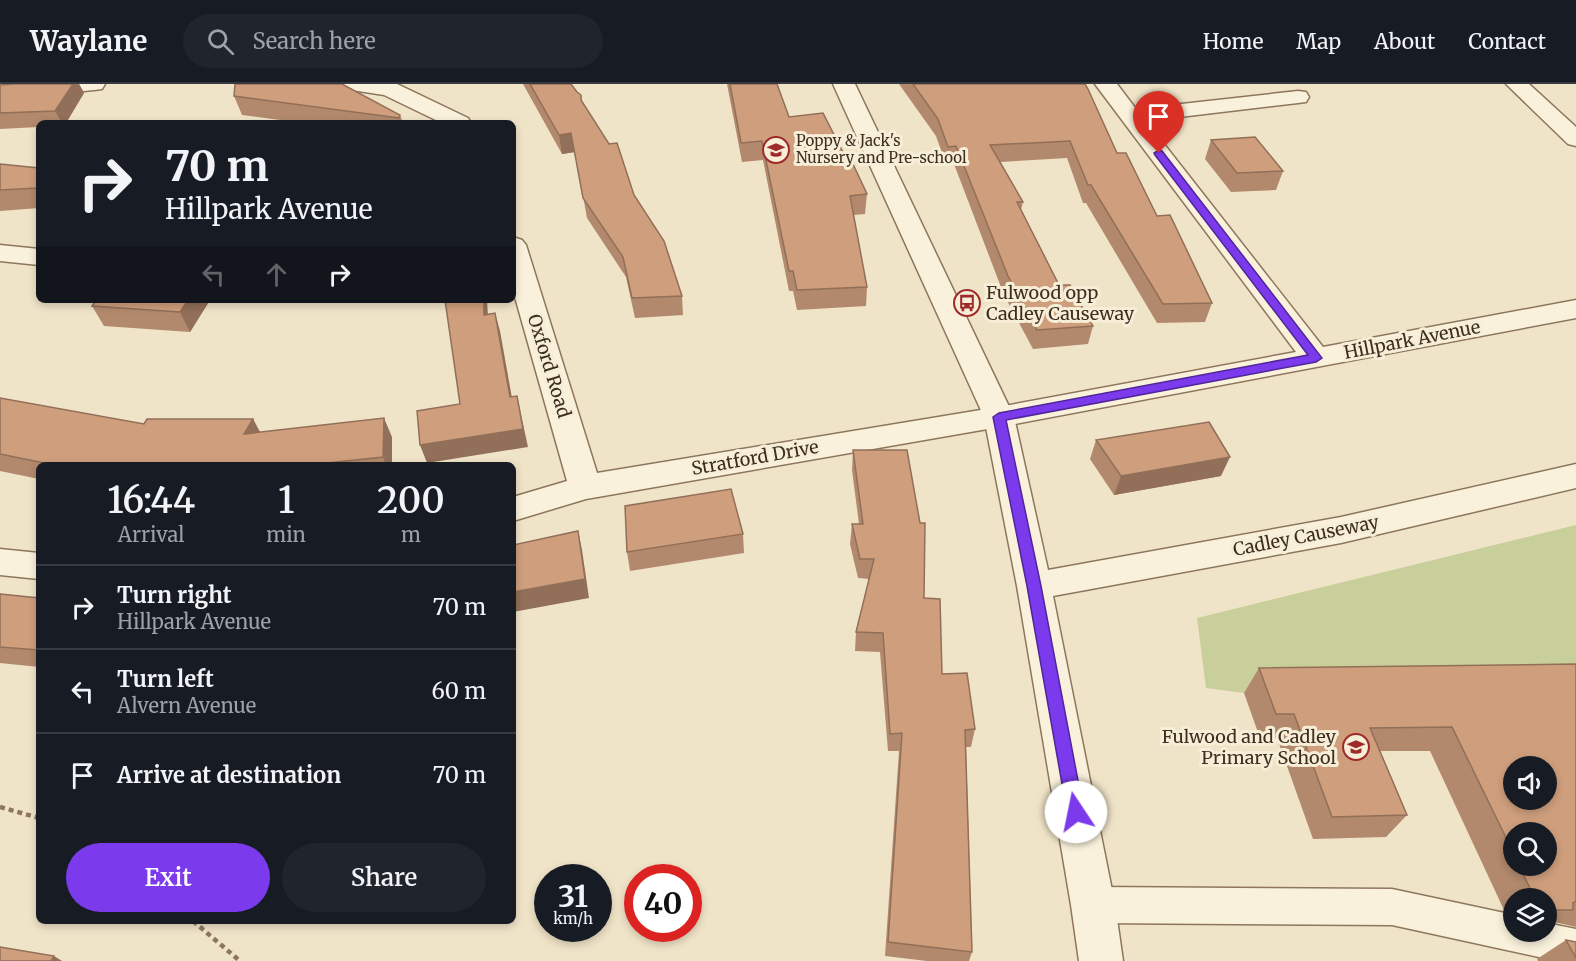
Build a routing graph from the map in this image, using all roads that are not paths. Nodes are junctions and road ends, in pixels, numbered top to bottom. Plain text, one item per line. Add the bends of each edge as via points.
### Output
1 (94, 84) edge
2 (353, 84) edge
3 (844, 84) edge
4 (1106, 84) edge
5 (1517, 84) edge
6 (0, 93) edge
7 (1298, 98) dead end
8 (1130, 116) junction
9 (454, 120) edge
10 (1576, 139) edge
11 (0, 253) edge
12 (516, 255) edge
13 (36, 257) edge
14 (1576, 309) edge
15 (1316, 358) junction
16 (999, 417) junction
17 (1576, 476) edge
18 (585, 487) junction
19 (516, 508) edge
20 (0, 562) edge
21 (36, 566) edge
22 (1034, 586) junction
23 (1093, 905) junction
24 (1576, 947) edge
25 (1101, 961) edge

1 - 6 street
2 - 9 street via 389,89
3 - 16 street
4 - 8 street
5 - 10 street
7 - 8 street
8 - 15 street
11 - 13 street
12 - 18 street, Oxford Road
14 - 15 street, Hillpark Avenue
15 - 16 street, Hillpark Avenue
16 - 18 street, Stratford Drive
16 - 22 street
17 - 22 street, Cadley Causeway via 1341,530
18 - 19 street, Stratford Drive
20 - 21 street
22 - 23 street
23 - 24 lane via 1392,907
23 - 25 street

